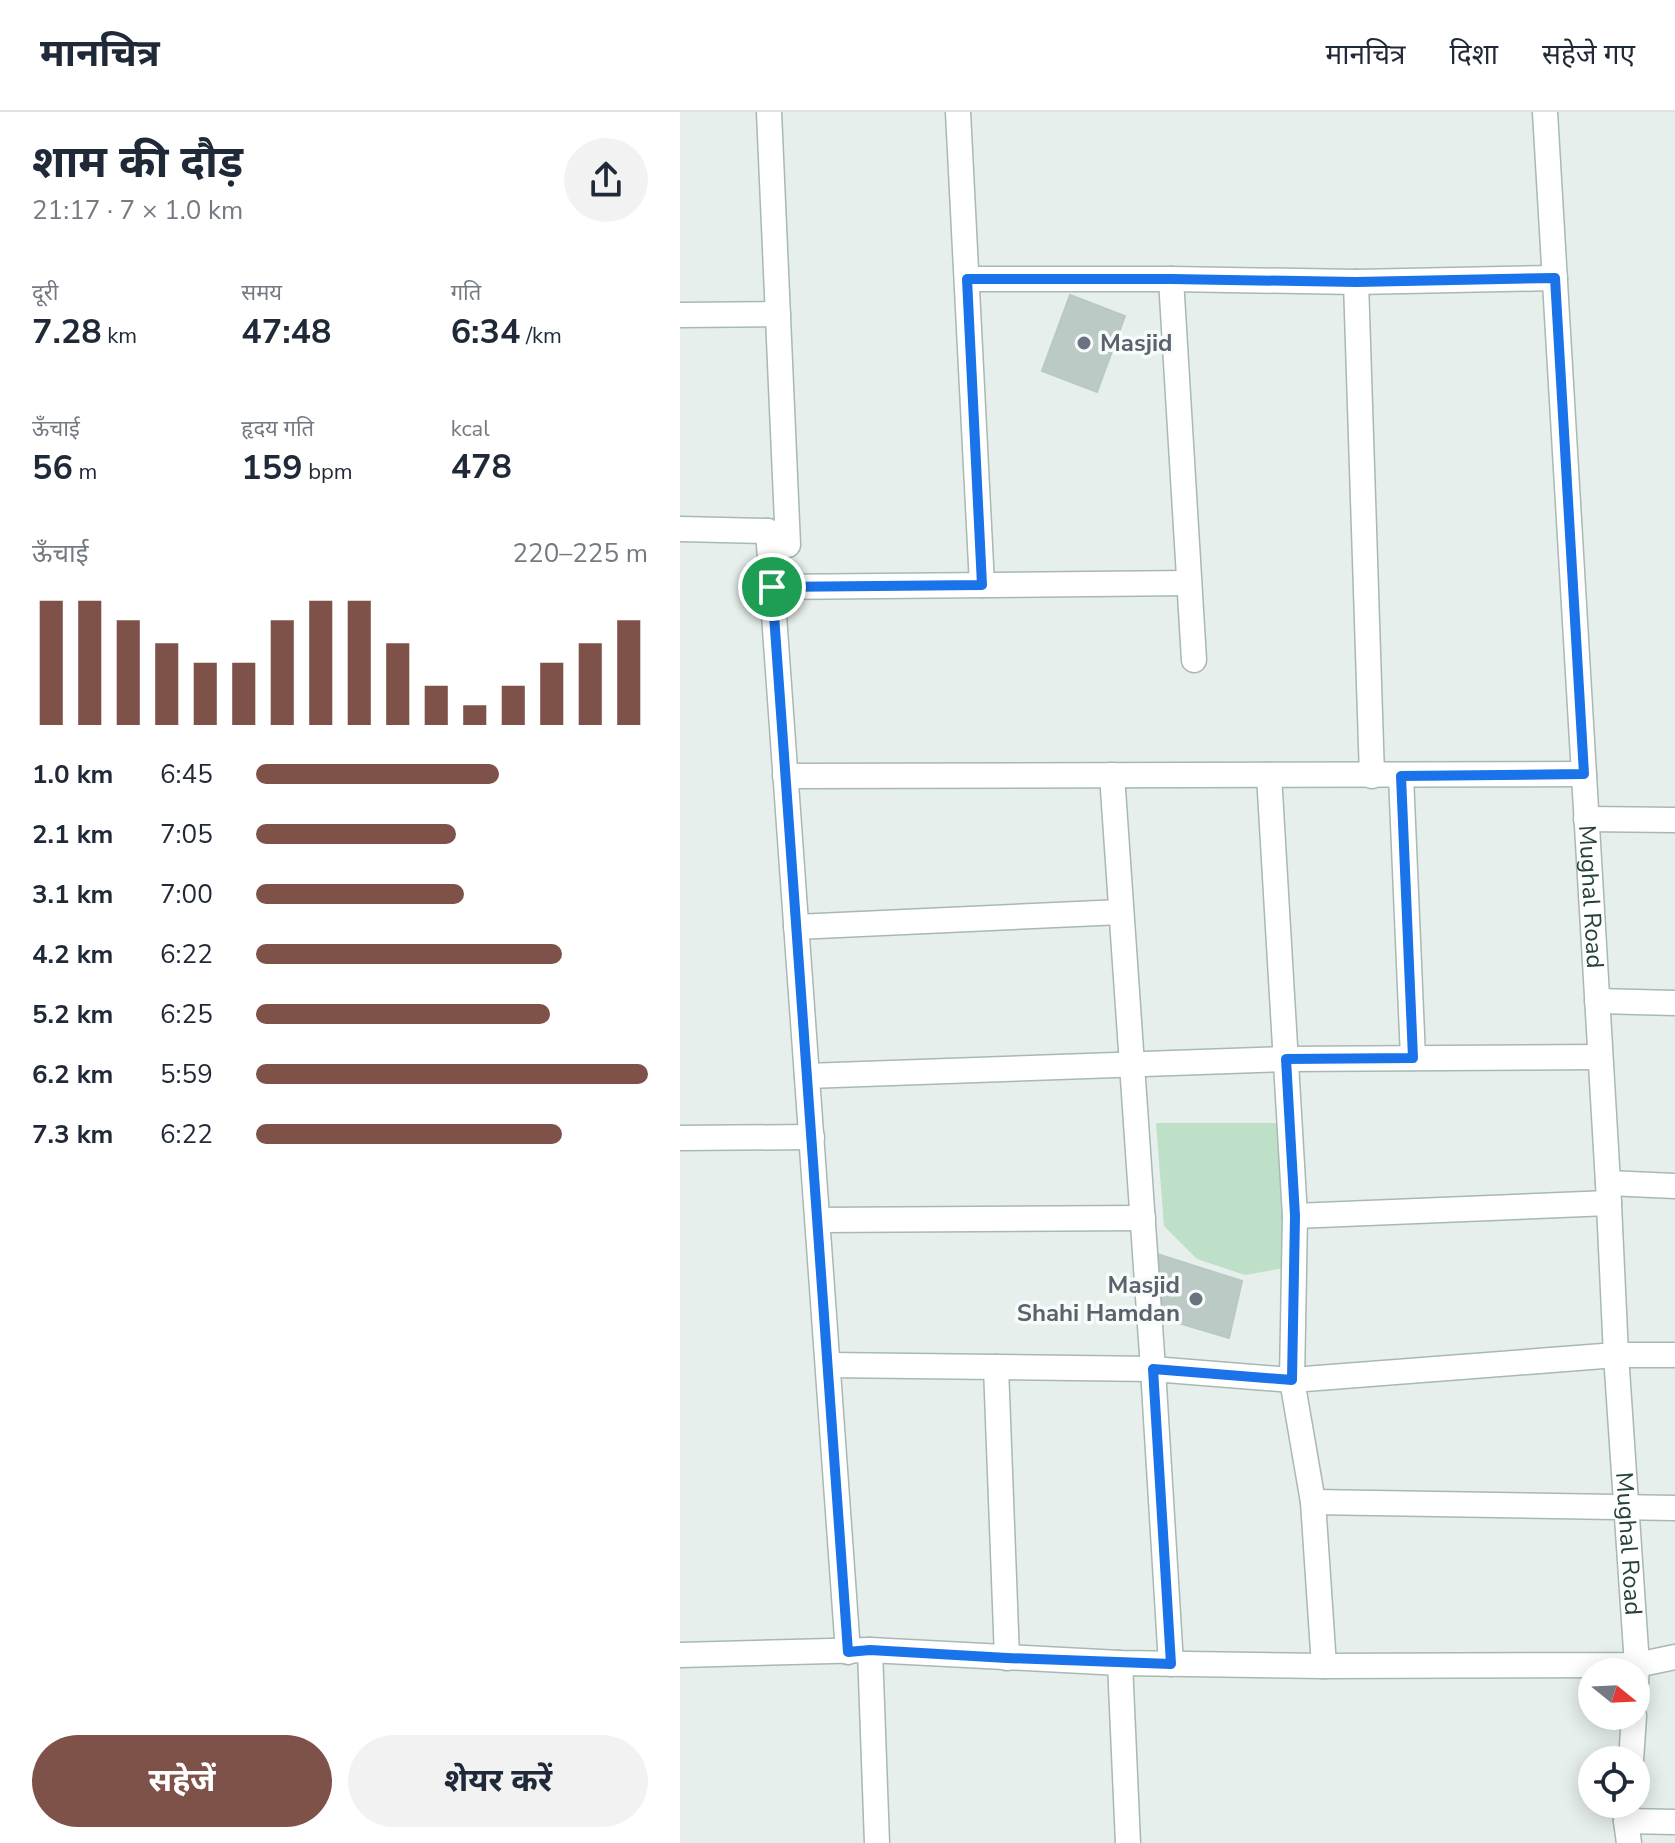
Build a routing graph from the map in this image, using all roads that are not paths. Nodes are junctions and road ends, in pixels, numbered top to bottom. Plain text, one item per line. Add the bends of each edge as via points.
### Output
1 (769, 112) edge
2 (958, 112) edge
3 (1545, 112) edge
4 (1555, 278) junction
5 (967, 279) junction
6 (1171, 279) junction
7 (1356, 282) junction
8 (778, 314) junction
9 (680, 315) edge
10 (680, 529) edge
11 (768, 531) junction
12 (1189, 583) junction
13 (982, 585) junction
14 (772, 587) junction
15 (1194, 660) dead end
16 (1584, 774) junction
17 (1112, 775) junction
18 (1269, 775) junction
19 (785, 776) junction
20 (1372, 776) junction
21 (1401, 776) junction
22 (1586, 819) junction
23 (1675, 820) edge
24 (1121, 912) junction
25 (796, 927) junction
26 (1597, 1001) junction
27 (1675, 1003) edge
28 (1600, 1057) junction
29 (1413, 1058) junction
30 (1286, 1059) junction
31 (1132, 1065) junction
32 (807, 1076) junction
33 (812, 1137) junction
34 (680, 1138) edge
35 (1675, 1186) edge
36 (1608, 1193) junction
37 (1295, 1216) junction
38 (1143, 1218) junction
39 (818, 1220) junction
40 (1616, 1355) junction
41 (1675, 1355) edge
42 (828, 1365) junction
43 (996, 1367) junction
44 (1153, 1369) junction
45 (1292, 1380) junction
46 (1313, 1502) junction
47 (1627, 1508) junction
48 (1675, 1508) edge
49 (859, 1651) junction
50 (680, 1655) edge
51 (1675, 1657) edge
52 (1007, 1658) junction
53 (1636, 1658) edge
54 (1120, 1663) junction
55 (1171, 1664) junction
56 (1324, 1666) junction
57 (1650, 1668) edge
58 (1578, 1672) edge
59 (1675, 1822) edge
60 (1627, 1823) edge
61 (877, 1843) edge
62 (1128, 1843) edge

1 - 8 street
2 - 5 street
3 - 4 street, Mughal Road
4 - 7 street
4 - 16 street, Mughal Road
5 - 6 street
5 - 13 street
6 - 7 street
6 - 12 street
7 - 20 street
8 - 9 street
8 - 11 street via 788,545
10 - 11 street
11 - 14 street
12 - 13 street
12 - 15 street
13 - 14 street
14 - 19 street
16 - 21 street
16 - 22 street, Mughal Road
17 - 18 street
17 - 19 street
17 - 24 street
18 - 20 street
18 - 30 street
19 - 25 street
20 - 21 street
21 - 29 street
22 - 23 street
22 - 26 street, Mughal Road
24 - 25 street
24 - 31 street
25 - 32 street
26 - 27 street
26 - 28 street, Mughal Road
28 - 29 street
28 - 36 street, Mughal Road
29 - 30 street
30 - 31 street
30 - 37 street
31 - 32 street
31 - 38 street
32 - 33 street
33 - 34 street
33 - 39 street
35 - 36 street
36 - 37 street
36 - 40 street, Mughal Road
37 - 45 street
38 - 39 street
38 - 44 street
39 - 42 street
40 - 41 street
40 - 45 street
40 - 47 street, Mughal Road
42 - 43 street
42 - 49 street
43 - 44 street
43 - 52 street
44 - 45 street
44 - 55 street
45 - 46 street
46 - 47 street
46 - 56 street
47 - 48 street
47 - 53 street, Mughal Road
49 - 50 street
49 - 52 street
49 - 61 street
51 - 57 street
52 - 54 street
54 - 55 street
54 - 62 street
55 - 56 street
56 - 58 street
59 - 60 street

